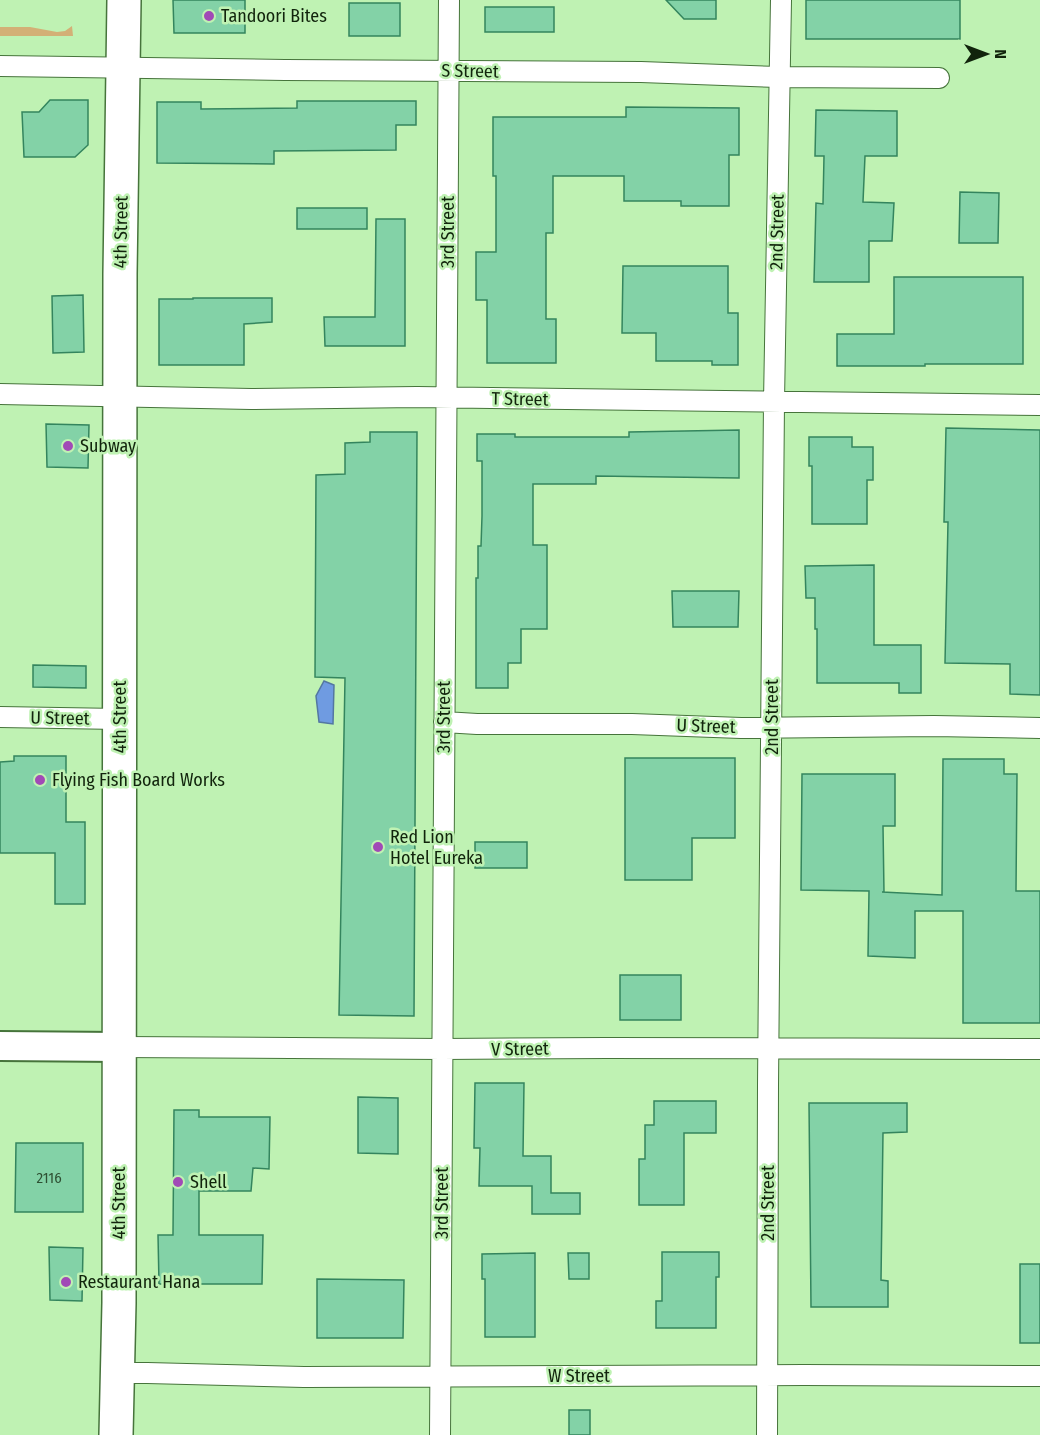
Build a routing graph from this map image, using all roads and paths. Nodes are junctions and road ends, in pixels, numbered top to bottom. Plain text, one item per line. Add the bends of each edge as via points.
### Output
1 (124, 0) edge
2 (449, 0) edge
3 (781, 0) edge
4 (0, 66) edge
5 (123, 68) junction
6 (449, 71) junction
7 (779, 77) junction
8 (939, 78) dead end
9 (0, 394) edge
10 (120, 396) junction
11 (447, 397) junction
12 (774, 402) junction
13 (1040, 405) edge
14 (0, 717) edge
15 (119, 719) junction
16 (444, 722) junction
17 (772, 727) junction
18 (1040, 728) edge
19 (0, 1046) edge
20 (119, 1047) junction
21 (769, 1048) junction
22 (442, 1049) junction
23 (1040, 1049) edge
24 (117, 1373) junction
25 (441, 1375) junction
26 (768, 1375) junction
27 (1040, 1376) edge
28 (116, 1435) edge
29 (440, 1435) edge
30 (767, 1435) edge

1 - 5 highway, 4th Street
2 - 6 street, 3rd Street
3 - 7 street, 2nd Street
4 - 5 street, S Street
5 - 6 street, S Street
5 - 10 highway, 4th Street
6 - 7 street, S Street
6 - 11 street, 3rd Street
7 - 8 street, S Street
7 - 12 street, 2nd Street
9 - 10 street, T Street
10 - 11 street, T Street
10 - 15 highway, 4th Street
11 - 12 street, T Street
11 - 16 street, 3rd Street
12 - 13 street, T Street
12 - 17 street, 2nd Street
14 - 15 street, U Street
15 - 20 highway, 4th Street
16 - 17 street, U Street
16 - 22 street, 3rd Street
17 - 18 street, U Street
17 - 21 street, 2nd Street
19 - 20 main road, V Street
20 - 22 street, V Street
20 - 24 highway, 4th Street
21 - 22 street, V Street
21 - 23 street, V Street
21 - 26 street, 2nd Street
22 - 25 street, 3rd Street
24 - 25 street, W Street
24 - 28 highway, 4th Street
25 - 26 street, W Street
25 - 29 street, 3rd Street
26 - 27 street, W Street
26 - 30 street, 2nd Street

